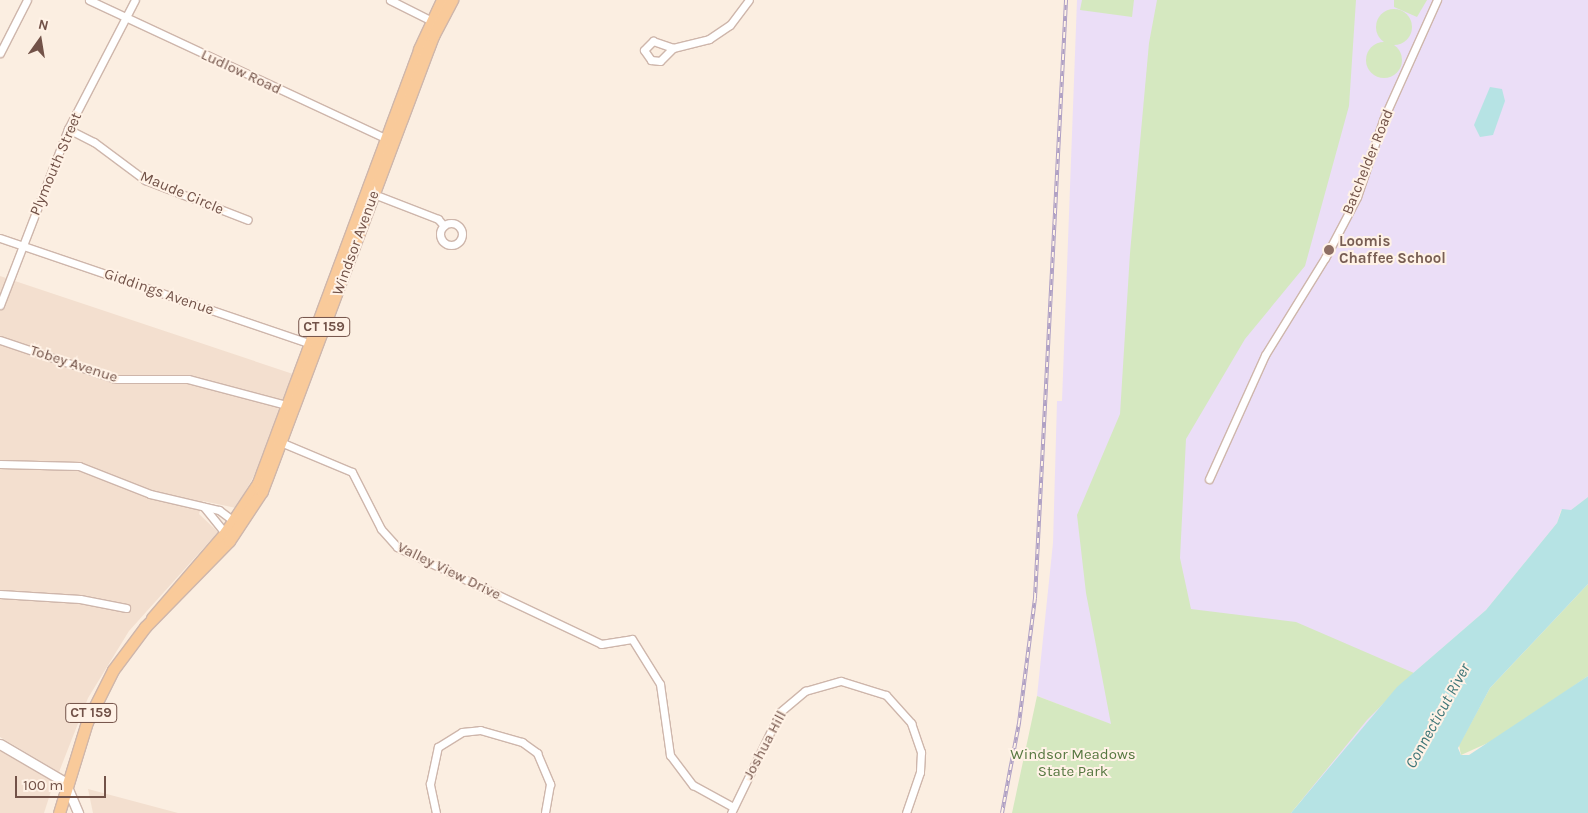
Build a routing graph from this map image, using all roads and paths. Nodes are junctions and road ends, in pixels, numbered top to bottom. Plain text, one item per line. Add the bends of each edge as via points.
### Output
1 (27, 0) edge
2 (89, 0) edge
3 (135, 0) edge
4 (390, 0) edge
5 (442, 0) edge
6 (452, 0) edge
7 (749, 0) edge
8 (1437, 0) edge
9 (126, 19) junction
10 (434, 22) junction
11 (673, 48) dead end
12 (0, 53) edge
13 (68, 130) junction
14 (390, 140) junction
15 (370, 192) junction
16 (248, 220) dead end
17 (444, 226) dead end
18 (0, 238) edge
19 (23, 245) junction
20 (0, 305) edge
21 (0, 340) edge
22 (313, 344) junction
23 (291, 406) junction
24 (277, 440) junction
25 (0, 464) edge
26 (1209, 479) dead end
27 (204, 508) junction
28 (237, 525) junction
29 (227, 537) junction
30 (0, 594) edge
31 (126, 608) dead end
32 (0, 744) edge
33 (68, 785) junction
34 (732, 810) edge
35 (59, 813) edge
36 (78, 813) edge
37 (436, 813) edge
38 (545, 813) edge
39 (906, 813) edge

1 - 12 street
2 - 9 street, Ludlow Road
3 - 9 street, Plymouth Street
4 - 10 street
5 - 10 main road, Windsor Avenue / CT 159
6 - 10 main road, Windsor Avenue / CT 159
7 - 11 street via 721,32
8 - 26 street, Batchelder Road via 1383,120 1356,197 1325,258 1265,355
9 - 13 street, Plymouth Street
9 - 14 street, Ludlow Road
10 - 14 main road, Windsor Avenue / CT 159
13 - 16 street, Maude Circle via 94,142 145,180
13 - 19 street, Plymouth Street
14 - 15 main road, Windsor Avenue / CT 159
15 - 17 street via 438,219
15 - 22 main road, Windsor Avenue / CT 159
18 - 19 street, Giddings Avenue
19 - 20 street, Plymouth Street
19 - 22 street, Giddings Avenue
21 - 23 street, Tobey Avenue via 115,379 188,379
22 - 23 main road, Windsor Avenue / CT 159
23 - 24 main road, Windsor Avenue / CT 159
24 - 28 main road, Windsor Avenue / CT 159 via 262,491
24 - 34 street, Valley View Drive via 352,472 381,530 397,547 600,644 632,639 660,684 670,755 693,785
25 - 27 street via 79,466 150,494
27 - 28 street via 219,510
27 - 29 street
28 - 29 main road, Windsor Avenue / CT 159
29 - 33 main road, Windsor Avenue / CT 159 via 119,660 99,695
30 - 31 street via 80,599
32 - 33 street
33 - 35 main road, Windsor Avenue / CT 159
33 - 36 street
34 - 39 street, Joshua Hill via 780,712 805,691 841,681 886,695 911,723 921,752 920,772
37 - 38 street via 430,784 438,747 462,732 480,730 522,742 537,753 550,784

